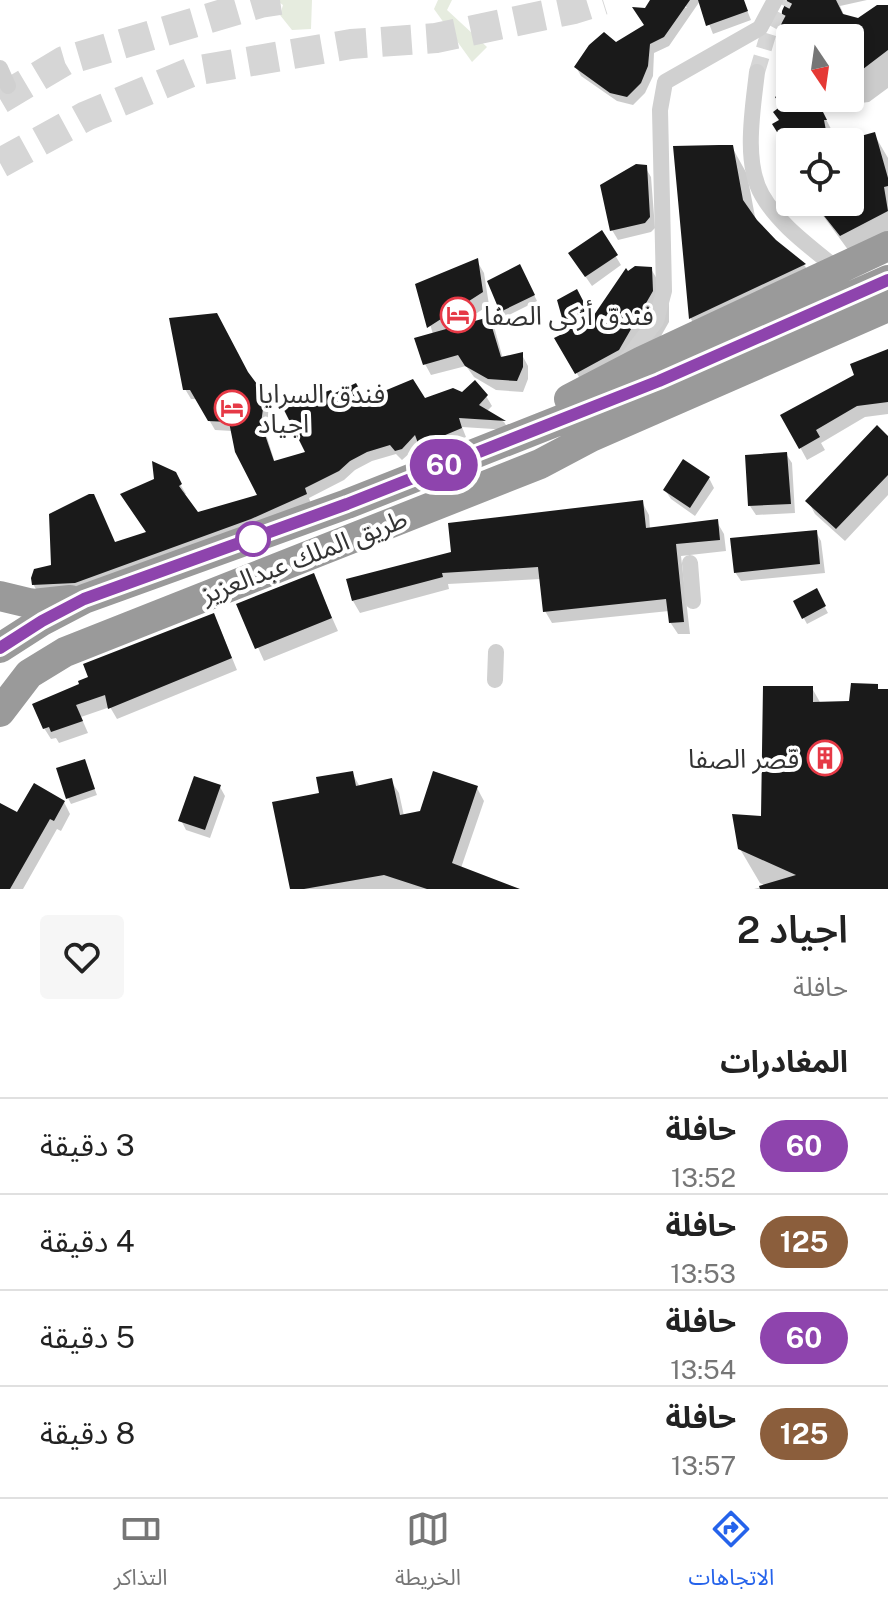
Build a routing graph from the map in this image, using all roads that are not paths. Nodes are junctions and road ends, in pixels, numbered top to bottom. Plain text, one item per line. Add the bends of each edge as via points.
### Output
1 (775, 0) edge
2 (0, 68) edge
3 (757, 72) tunnel mouth
4 (8, 86) dead end
5 (888, 246) edge
6 (837, 269) junction
7 (888, 280) edge
8 (888, 307) edge
9 (888, 330) edge
10 (616, 374) junction
11 (464, 457) junction
12 (540, 464) junction
13 (690, 563) dead end
14 (0, 596) edge
15 (84, 599) junction
16 (693, 601) dead end
17 (0, 648) edge
18 (496, 652) dead end
19 (495, 680) dead end
20 (0, 712) edge

1 - 10 street via 760,28 665,82 660,110 664,291 656,321
2 - 4 street
3 - 6 street via 750,144 761,194 785,225
5 - 6 highway
6 - 10 highway
7 - 11 highway, طريق الملك عبدالعزيز via 659,381
8 - 12 highway, طريق الملك عبدالعزيز
9 - 12 highway via 648,431
10 - 11 highway
11 - 15 highway, طريق الملك عبدالعزيز
12 - 20 highway, طريق الملك عبدالعزيز via 65,652 29,674
13 - 16 street
14 - 15 highway via 33,604
15 - 17 highway, طريق الملك عبدالعزيز
18 - 19 street

